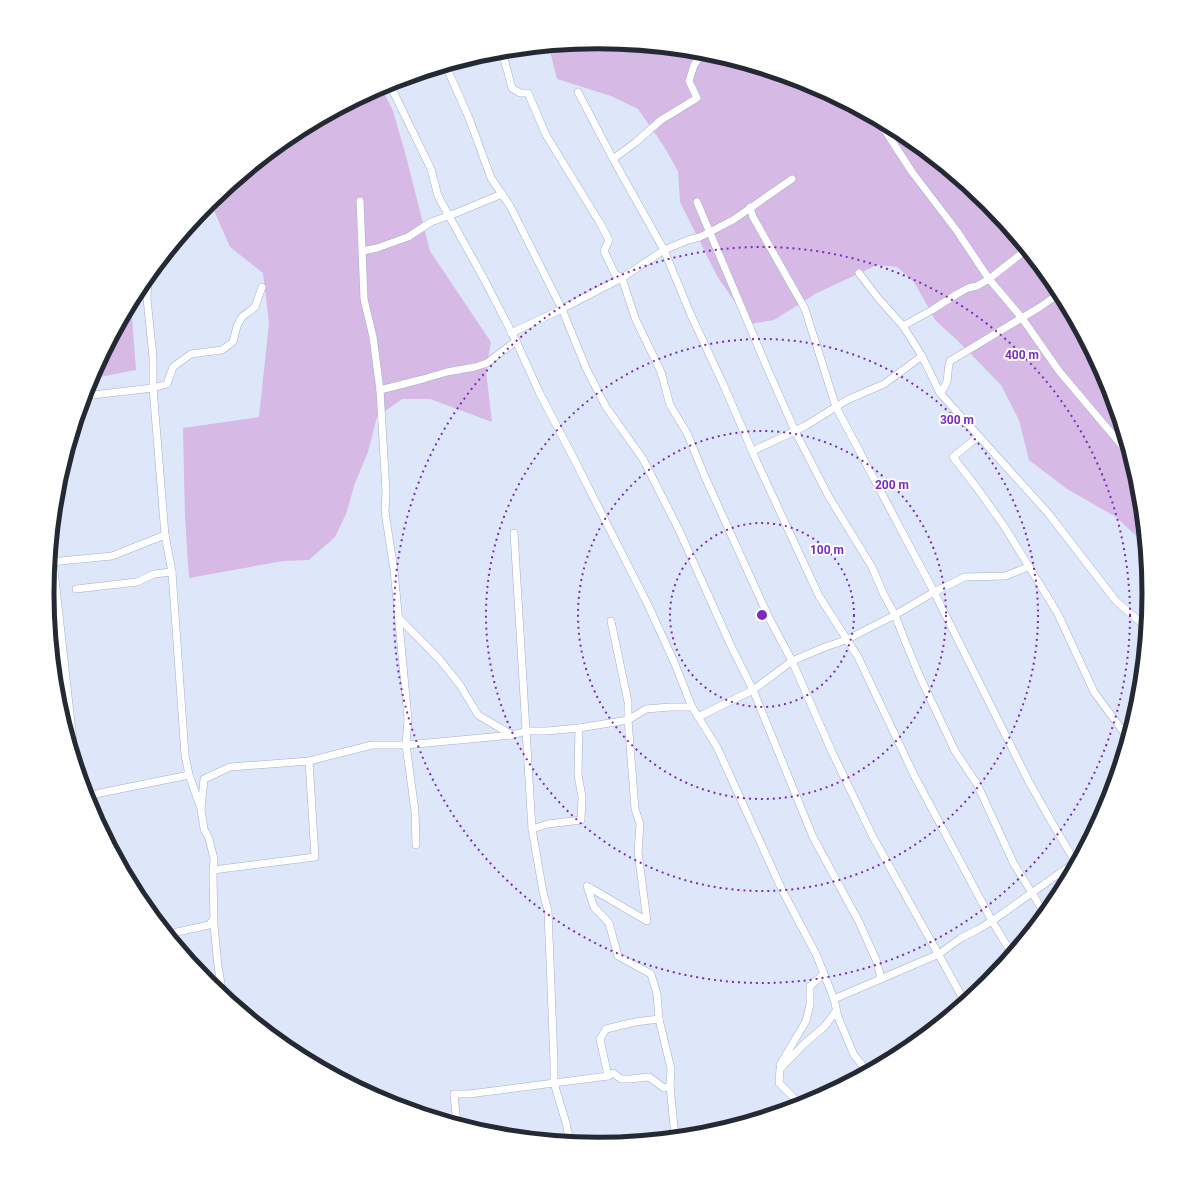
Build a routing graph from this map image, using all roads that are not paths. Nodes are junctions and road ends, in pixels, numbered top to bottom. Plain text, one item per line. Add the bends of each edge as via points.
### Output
1 (504, 57) edge
2 (698, 58) edge
3 (448, 71) edge
4 (392, 89) edge
5 (578, 92) dead end
6 (886, 132) edge
7 (613, 159) junction
8 (792, 179) dead end
9 (502, 194) junction
10 (360, 202) dead end
11 (697, 202) dead end
12 (750, 207) junction
13 (448, 215) junction
14 (664, 250) junction
15 (363, 251) junction
16 (1022, 253) edge
17 (859, 273) dead end
18 (622, 278) junction
19 (989, 279) junction
20 (262, 287) dead end
21 (148, 288) edge
22 (1055, 297) edge
23 (562, 309) junction
24 (1022, 318) junction
25 (903, 326) junction
26 (511, 333) junction
27 (516, 341) junction
28 (922, 356) junction
29 (153, 388) junction
30 (380, 390) junction
31 (940, 393) junction
32 (91, 395) edge
33 (836, 406) junction
34 (979, 436) junction
35 (1122, 446) edge
36 (753, 451) junction
37 (514, 532) dead end
38 (165, 535) junction
39 (55, 561) edge
40 (1028, 567) junction
41 (172, 572) junction
42 (54, 587) edge
43 (76, 589) dead end
44 (934, 592) junction
45 (895, 615) junction
46 (399, 618) junction
47 (611, 621) dead end
48 (1141, 623) edge
49 (846, 640) junction
50 (792, 661) junction
51 (753, 690) junction
52 (692, 707) junction
53 (698, 717) junction
54 (628, 720) junction
55 (579, 728) junction
56 (526, 732) junction
57 (1124, 733) edge
58 (72, 734) edge
59 (512, 735) junction
60 (406, 745) junction
61 (308, 761) junction
62 (189, 775) junction
63 (92, 795) edge
64 (201, 809) junction
65 (532, 829) junction
66 (416, 845) dead end
67 (1074, 858) edge
68 (1070, 866) edge
69 (213, 870) junction
70 (1032, 892) junction
71 (1042, 909) edge
72 (213, 920) dead end
73 (992, 921) junction
74 (173, 933) edge
75 (1010, 950) edge
76 (939, 954) junction
77 (824, 974) junction
78 (881, 979) junction
79 (221, 987) edge
80 (963, 998) edge
81 (834, 999) junction
82 (836, 1011) junction
83 (659, 1019) junction
84 (865, 1068) edge
85 (780, 1069) junction
86 (608, 1076) junction
87 (554, 1083) junction
88 (670, 1086) junction
89 (796, 1101) edge
90 (456, 1119) edge
91 (675, 1132) edge
92 (569, 1137) edge

1 - 18 street via 512,88 520,93 528,93 546,135 609,240 604,251 615,274
2 - 7 street via 689,81 697,98 661,120
3 - 9 street via 491,178
4 - 13 street via 431,169 438,196
5 - 7 street
6 - 19 street
7 - 14 street
8 - 12 street
9 - 13 street
9 - 23 street
10 - 15 street
11 - 45 street via 795,431 828,497 872,567
12 - 14 street via 733,220 700,237
12 - 33 street via 752,217 805,309
13 - 15 street via 431,222 408,237
13 - 26 street
14 - 18 street
14 - 36 street
15 - 30 street via 364,299 373,337
16 - 19 street
17 - 25 street
18 - 23 street
18 - 50 street via 636,318 661,372 670,405 687,433 766,611
19 - 24 street
19 - 25 street via 957,294
20 - 29 street via 255,307 242,317 237,326 233,342 222,350 191,354 173,367 166,384
21 - 29 street
22 - 24 street
23 - 26 street
23 - 51 street via 586,368 606,407 643,459 679,530
24 - 31 street via 950,362 947,384
24 - 35 street via 1059,371
25 - 28 street
26 - 27 street
27 - 30 street via 475,367
27 - 52 street via 540,394 648,605
28 - 31 street
28 - 33 street via 884,384
29 - 32 street
29 - 38 street
30 - 46 street via 385,512
31 - 34 street
33 - 36 street via 805,426
33 - 44 street
34 - 40 street via 953,457 1004,526
34 - 48 street via 1048,513 1116,601
36 - 49 street via 819,596
37 - 56 street
38 - 39 street via 112,556
38 - 41 street
40 - 44 street via 1005,576 965,577
40 - 57 street via 1058,614 1094,692
41 - 43 street via 154,574 137,582
41 - 62 street via 184,755
42 - 58 street
44 - 45 street
44 - 67 street via 1028,780
45 - 49 street
45 - 70 street via 920,677 955,751 977,784 1014,864
46 - 59 street via 440,660 460,685 478,715
46 - 60 street via 408,719
47 - 54 street via 628,702
49 - 50 street
49 - 73 street via 858,657 915,777
50 - 51 street
50 - 76 street via 873,837
51 - 53 street
51 - 78 street via 813,837 859,922 877,962
52 - 53 street
52 - 54 street via 646,709
53 - 77 street via 717,747 782,890
54 - 55 street
54 - 83 street via 635,809 640,824 638,852 647,921 587,886 594,906 609,923 618,956 651,974 657,994
55 - 56 street
55 - 65 street via 578,775 582,797 581,820 548,824
56 - 59 street
56 - 65 street
59 - 60 street
60 - 61 street via 372,745
60 - 66 street via 415,811
61 - 64 street via 230,768 204,779
61 - 69 street via 315,857
62 - 63 street
62 - 64 street
64 - 69 street via 204,829 214,859
65 - 87 street via 548,911
68 - 70 street
69 - 79 street via 214,925
70 - 71 street
70 - 73 street
72 - 74 street via 209,925
73 - 75 street
73 - 76 street
76 - 78 street
76 - 80 street
77 - 81 street
77 - 85 street via 810,986 810,1005 806,1020 789,1052 780,1063
78 - 81 street
81 - 82 street
82 - 84 street via 854,1055
82 - 85 street via 825,1026
83 - 86 street via 606,1029 600,1039
83 - 88 street via 671,1069
85 - 89 street via 779,1083
86 - 87 street
86 - 88 street via 613,1073 621,1079 630,1079 649,1076 664,1088
87 - 90 street via 454,1094
87 - 92 street
88 - 91 street

